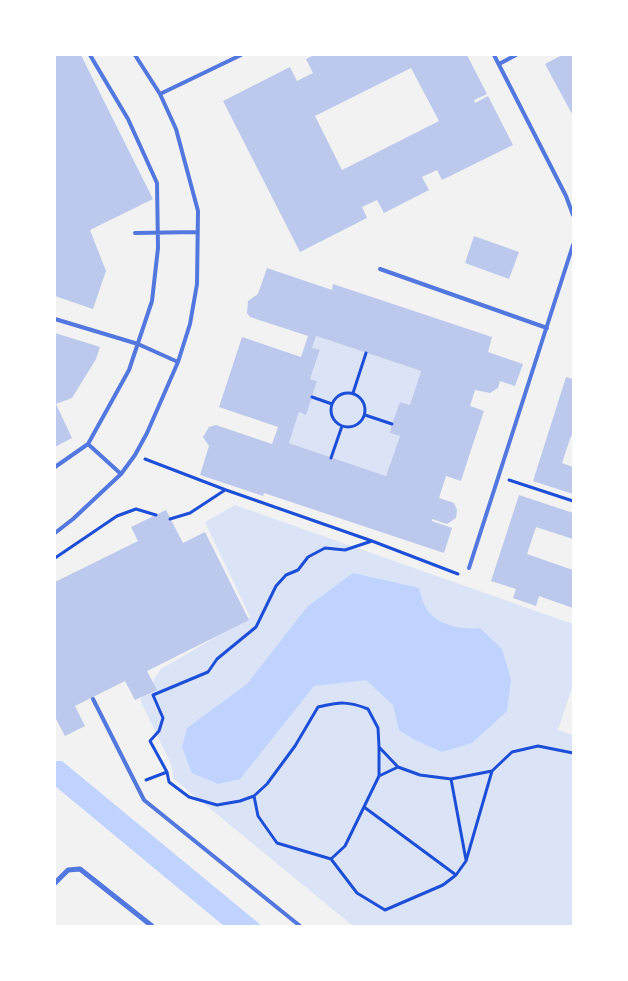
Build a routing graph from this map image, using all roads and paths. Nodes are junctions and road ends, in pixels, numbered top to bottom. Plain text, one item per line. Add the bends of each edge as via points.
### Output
1 (90, 55) edge
2 (135, 55) edge
3 (241, 55) edge
4 (494, 55) edge
5 (516, 55) edge
6 (499, 64) junction
7 (160, 94) junction
8 (573, 215) edge
9 (197, 232) junction
10 (135, 233) dead end
11 (158, 234) junction
12 (573, 245) edge
13 (380, 269) dead end
14 (55, 319) edge
15 (546, 328) junction
16 (138, 344) junction
17 (366, 353) dead end
18 (178, 362) junction
19 (353, 393) junction
20 (312, 397) dead end
21 (332, 404) junction
22 (365, 415) junction
23 (392, 424) dead end
24 (342, 426) junction
25 (88, 444) junction
26 (135, 455) junction
27 (331, 458) dead end
28 (55, 467) edge
29 (121, 474) junction
30 (499, 477) junction
31 (226, 490) junction
32 (573, 501) edge
33 (156, 515) dead end
34 (170, 519) dead end
35 (55, 533) edge
36 (372, 541) junction
37 (55, 558) edge
38 (469, 568) joint
39 (93, 699) dead end
40 (379, 747) junction
41 (573, 753) edge
42 (398, 767) junction
43 (492, 771) junction
44 (167, 772) junction
45 (379, 776) junction
46 (451, 779) junction
47 (136, 784) junction
48 (254, 796) junction
49 (364, 807) junction
50 (331, 859) junction
51 (466, 861) junction
52 (456, 875) junction
53 (55, 883) edge
54 (152, 926) edge
55 (300, 926) edge

1 - 11 lane via 128,119 157,183
2 - 7 lane
3 - 7 lane
4 - 6 lane
5 - 6 lane
6 - 8 lane
7 - 9 lane via 176,129 198,211
9 - 11 lane
9 - 18 lane via 197,284 190,324
10 - 11 lane
11 - 16 lane via 152,301
12 - 15 lane
13 - 15 lane
14 - 16 lane
15 - 30 lane
16 - 18 lane
16 - 25 lane via 129,370
17 - 19 path
18 - 26 lane via 148,433
19 - 21 path via 343,393
19 - 22 path via 362,399
20 - 21 path
21 - 24 path via 331,414
22 - 23 path
22 - 24 path via 358,424
24 - 27 path
25 - 28 lane
25 - 29 lane
26 - 29 lane
26 - 31 path
29 - 35 lane
30 - 32 path
30 - 38 lane
31 - 34 path via 190,513
31 - 36 path
33 - 37 path via 136,509 117,516
36 - 38 path via 458,574
36 - 44 path via 344,550 325,548 308,557 298,570 286,575 276,586 256,627 217,659 208,672 153,696 163,718 159,731 150,741
39 - 47 lane
40 - 42 path
40 - 45 path
40 - 48 path via 378,728 368,709 349,702 318,707 295,746
41 - 43 path via 538,746 512,752
42 - 45 path
42 - 46 path via 420,775
43 - 46 path
43 - 51 path
44 - 47 path
44 - 48 path via 169,782 189,797 216,805
45 - 49 path
46 - 51 path
47 - 55 lane via 144,800
48 - 50 path via 258,816 277,843
49 - 50 path via 345,846
49 - 52 path
50 - 52 path via 357,893 385,910 444,885
51 - 52 path
53 - 54 street via 68,870 80,869

